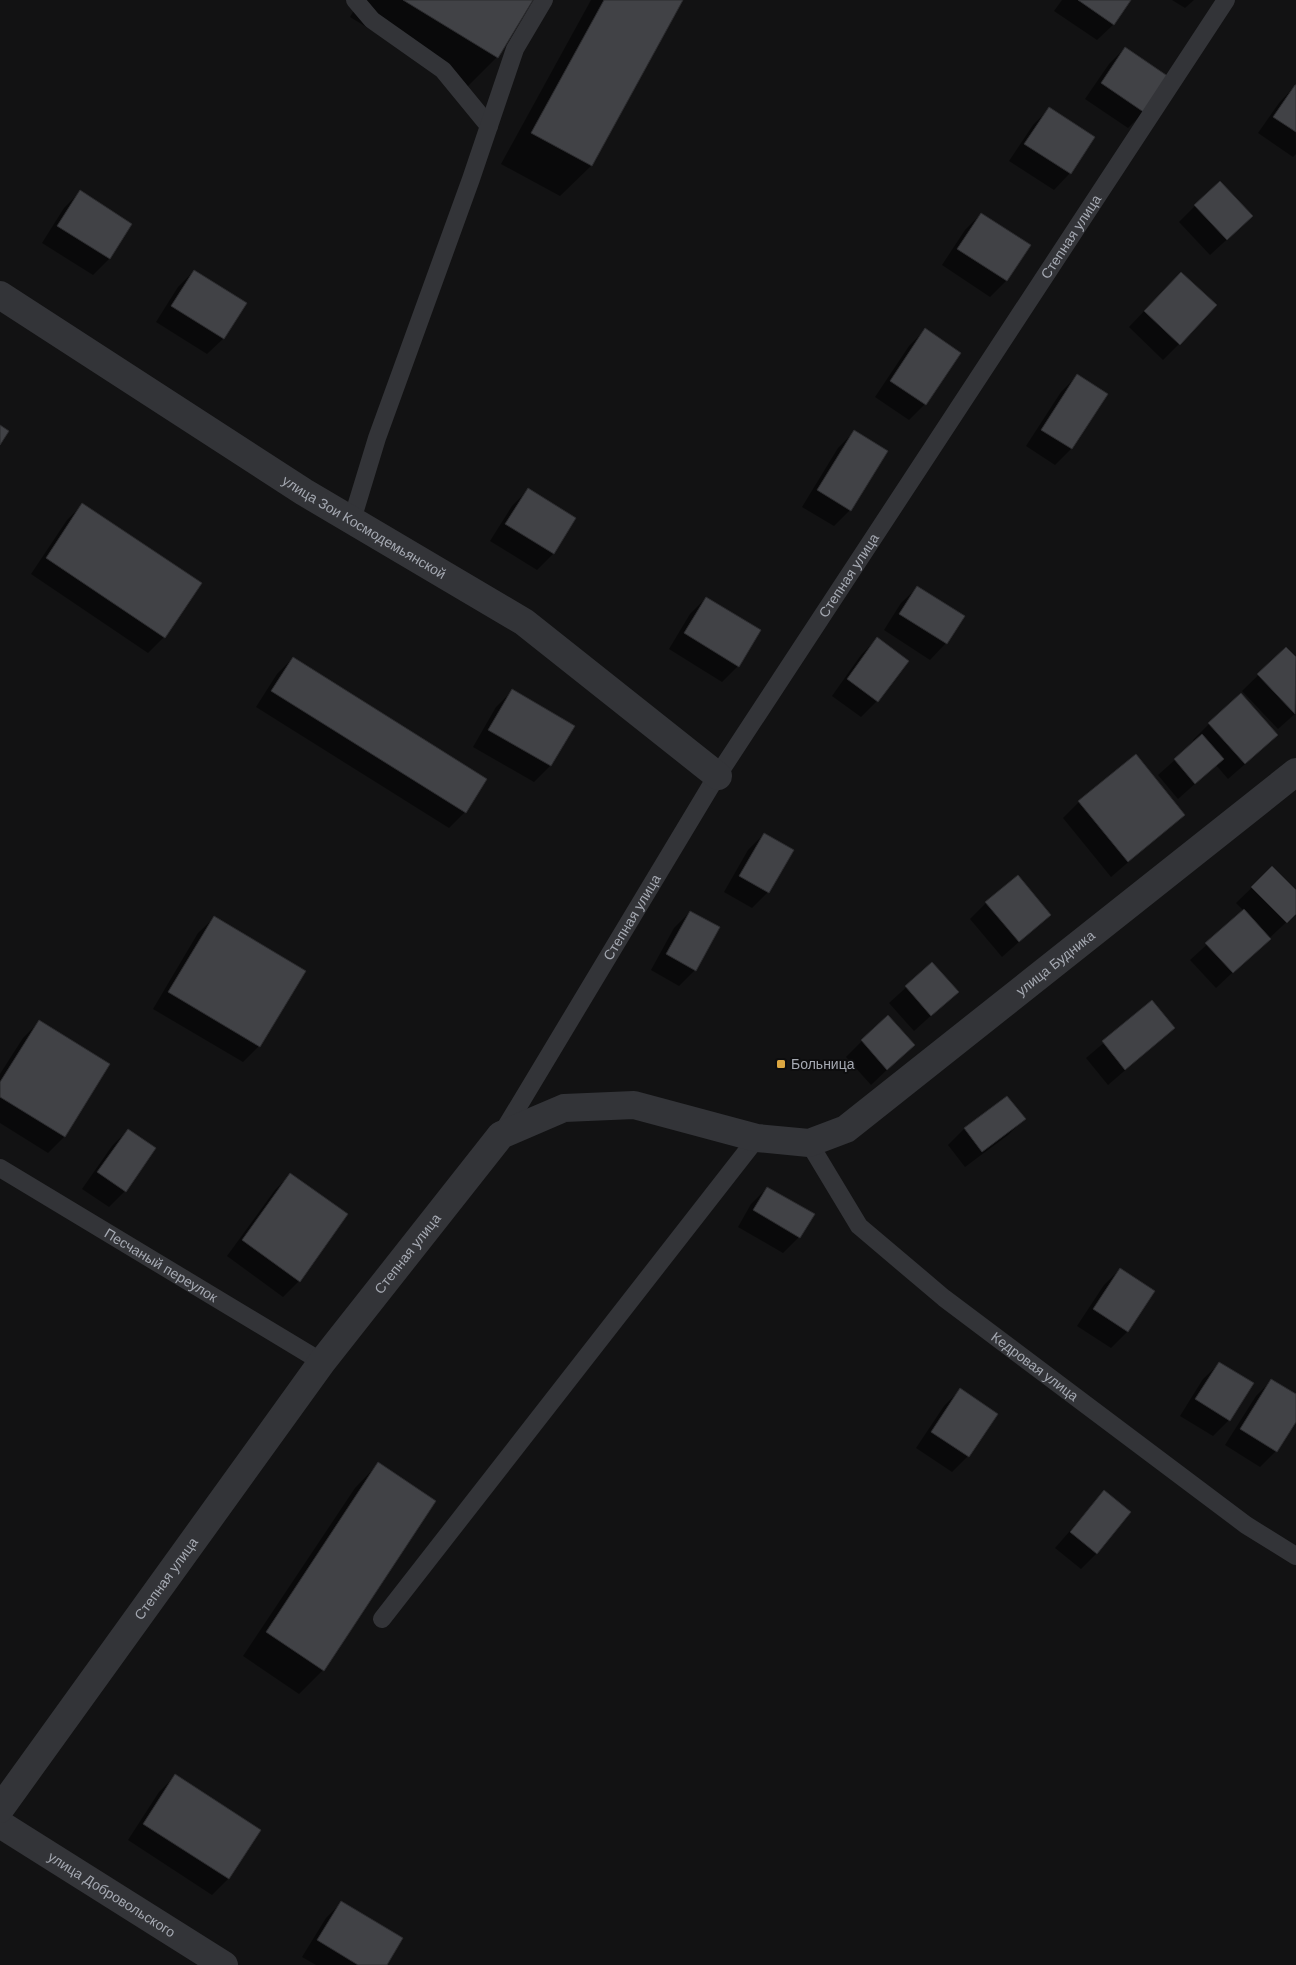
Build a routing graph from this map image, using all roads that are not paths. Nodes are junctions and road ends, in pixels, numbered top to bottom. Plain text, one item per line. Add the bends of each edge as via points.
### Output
1 (355, 0) edge
2 (544, 0) edge
3 (1226, 0) edge
4 (489, 126) junction
5 (0, 295) edge
6 (352, 520) junction
7 (1296, 772) edge
8 (718, 776) junction
9 (501, 1135) junction
10 (757, 1138) junction
11 (809, 1143) junction
12 (0, 1168) edge
13 (322, 1362) junction
14 (1296, 1556) edge
15 (382, 1620) dead end
16 (0, 1809) edge
17 (0, 1824) edge
18 (224, 1965) edge

1 - 4 lane via 372,20 443,70
2 - 4 lane via 515,49
3 - 8 lane, Степная улица
4 - 6 lane via 377,438
5 - 6 street, улица Зои Космодемьянской
6 - 8 street, улица Зои Космодемьянской via 524,622
7 - 11 street, улица Будника via 846,1129
8 - 9 lane, Степная улица
9 - 10 street via 564,1108 634,1105
9 - 13 street, Степная улица
10 - 11 street
10 - 15 lane
11 - 14 lane, Кедровая улица via 859,1226 866,1232 944,1298 1246,1525
12 - 13 lane, Песчаный переулок
13 - 16 street, Степная улица
17 - 18 street, улица Добровольского

